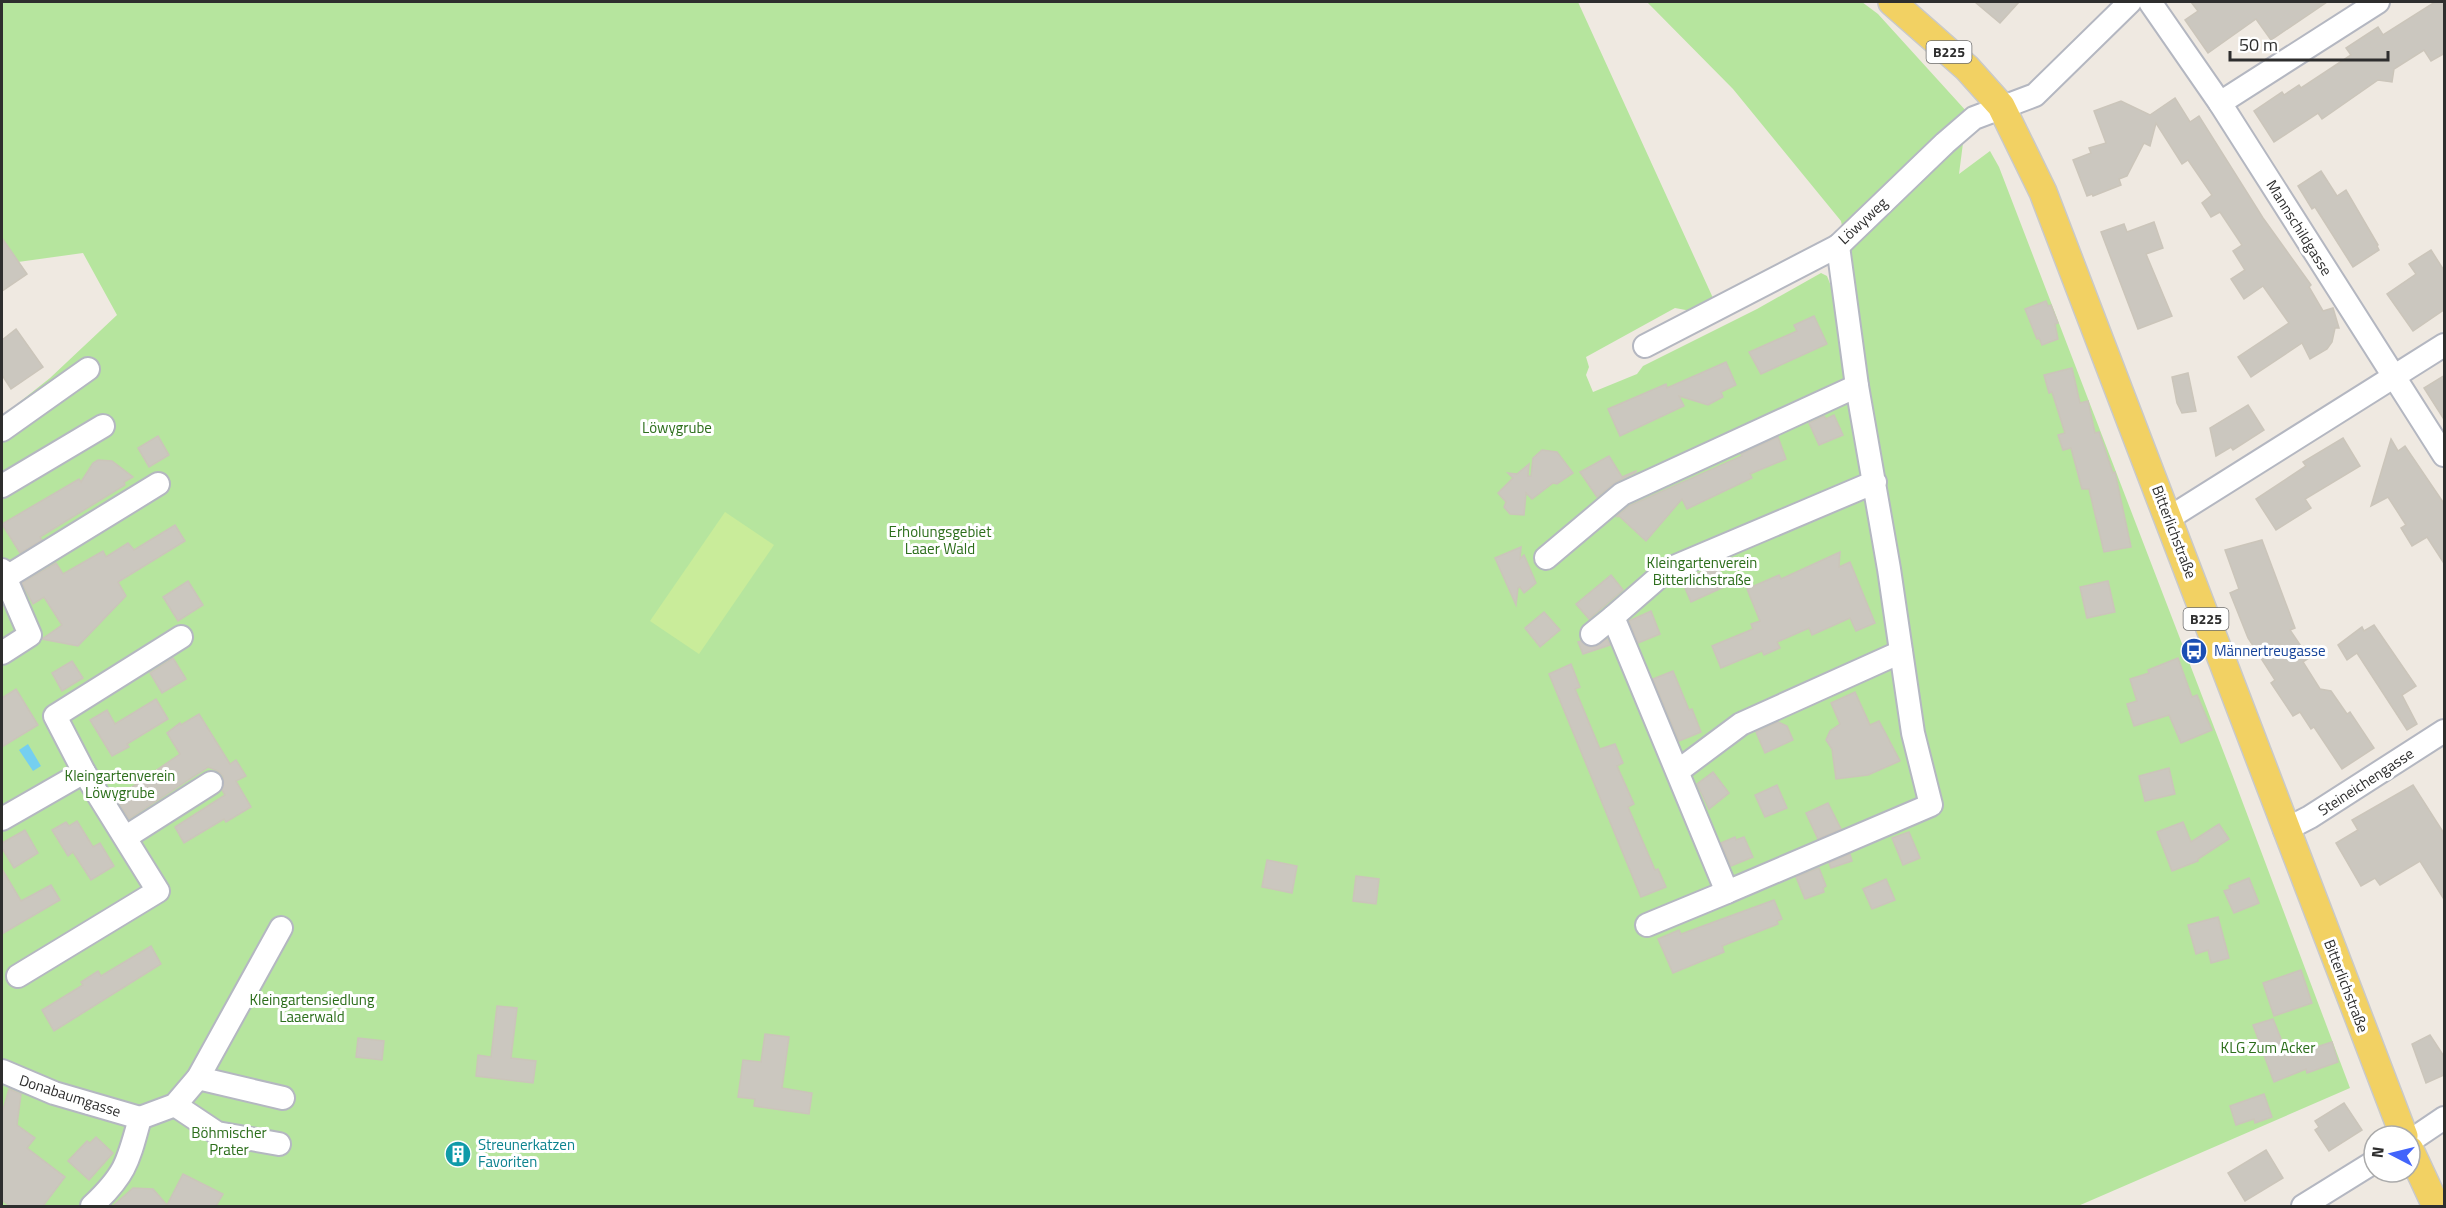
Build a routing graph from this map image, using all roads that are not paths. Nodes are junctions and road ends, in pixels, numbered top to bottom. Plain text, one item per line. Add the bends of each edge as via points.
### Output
1 (1892, 2) edge
2 (2130, 2) edge
3 (2151, 2) edge
4 (2378, 2) edge
5 (2220, 103) junction
6 (2001, 106) junction
7 (1839, 246) junction
8 (2445, 345) edge
9 (1645, 346) dead end
10 (88, 369) dead end
11 (2394, 378) junction
12 (1857, 386) junction
13 (103, 426) dead end
14 (2, 429) edge
15 (2445, 455) edge
16 (1875, 482) junction
17 (158, 483) dead end
18 (2, 486) edge
19 (2169, 518) junction
20 (1546, 558) dead end
21 (3, 574) edge
22 (1613, 617) junction
23 (1592, 634) dead end
24 (181, 638) dead end
25 (1901, 652) junction
26 (2, 653) edge
27 (2445, 731) edge
28 (1678, 771) junction
29 (84, 772) junction
30 (211, 783) dead end
31 (2, 819) edge
32 (2285, 830) junction
33 (126, 837) junction
34 (1727, 892) junction
35 (1647, 925) dead end
36 (281, 928) dead end
37 (18, 976) dead end
38 (2, 1071) edge
39 (198, 1078) junction
40 (283, 1098) dead end
41 (175, 1105) junction
42 (140, 1118) junction
43 (2445, 1118) edge
44 (2399, 1124) edge
45 (2422, 1133) edge
46 (279, 1144) dead end
47 (2362, 1169) edge
48 (2422, 1176) edge
49 (92, 1206) edge
50 (2303, 1206) edge
51 (2436, 1206) edge

1 - 6 main road, Bitterlichstraße / B225 via 1967,68
2 - 6 street, Löwyweg via 2035,95
3 - 5 street, Mannschildgasse
4 - 5 street
5 - 11 street, Mannschildgasse
6 - 7 street, Löwyweg via 1974,118 1952,137
6 - 19 main road, Bitterlichstraße / B225 via 2043,192
7 - 9 street, Löwyweg
7 - 12 street
8 - 11 street
10 - 14 street
11 - 15 street, Mannschildgasse
11 - 19 street
12 - 16 street
12 - 20 street via 1622,494
13 - 18 street
16 - 22 street via 1667,570
16 - 25 street
17 - 21 street
19 - 32 main road, Bitterlichstraße / B225
21 - 26 street via 30,636
22 - 23 street
22 - 28 street
24 - 29 street via 54,716
25 - 28 street via 1741,724
25 - 34 street via 1913,733 1930,805
27 - 32 street, Steineichengasse
28 - 34 street
29 - 31 street
29 - 33 street
30 - 33 street
32 - 44 main road, Bitterlichstraße / B225
33 - 37 street via 158,891
34 - 35 street
36 - 39 street
38 - 42 street, Donabaumgasse via 54,1093
39 - 40 street
39 - 41 street
41 - 42 street
41 - 46 street via 217,1133
42 - 49 street via 120,1176
43 - 45 street
47 - 50 street
48 - 51 main road

